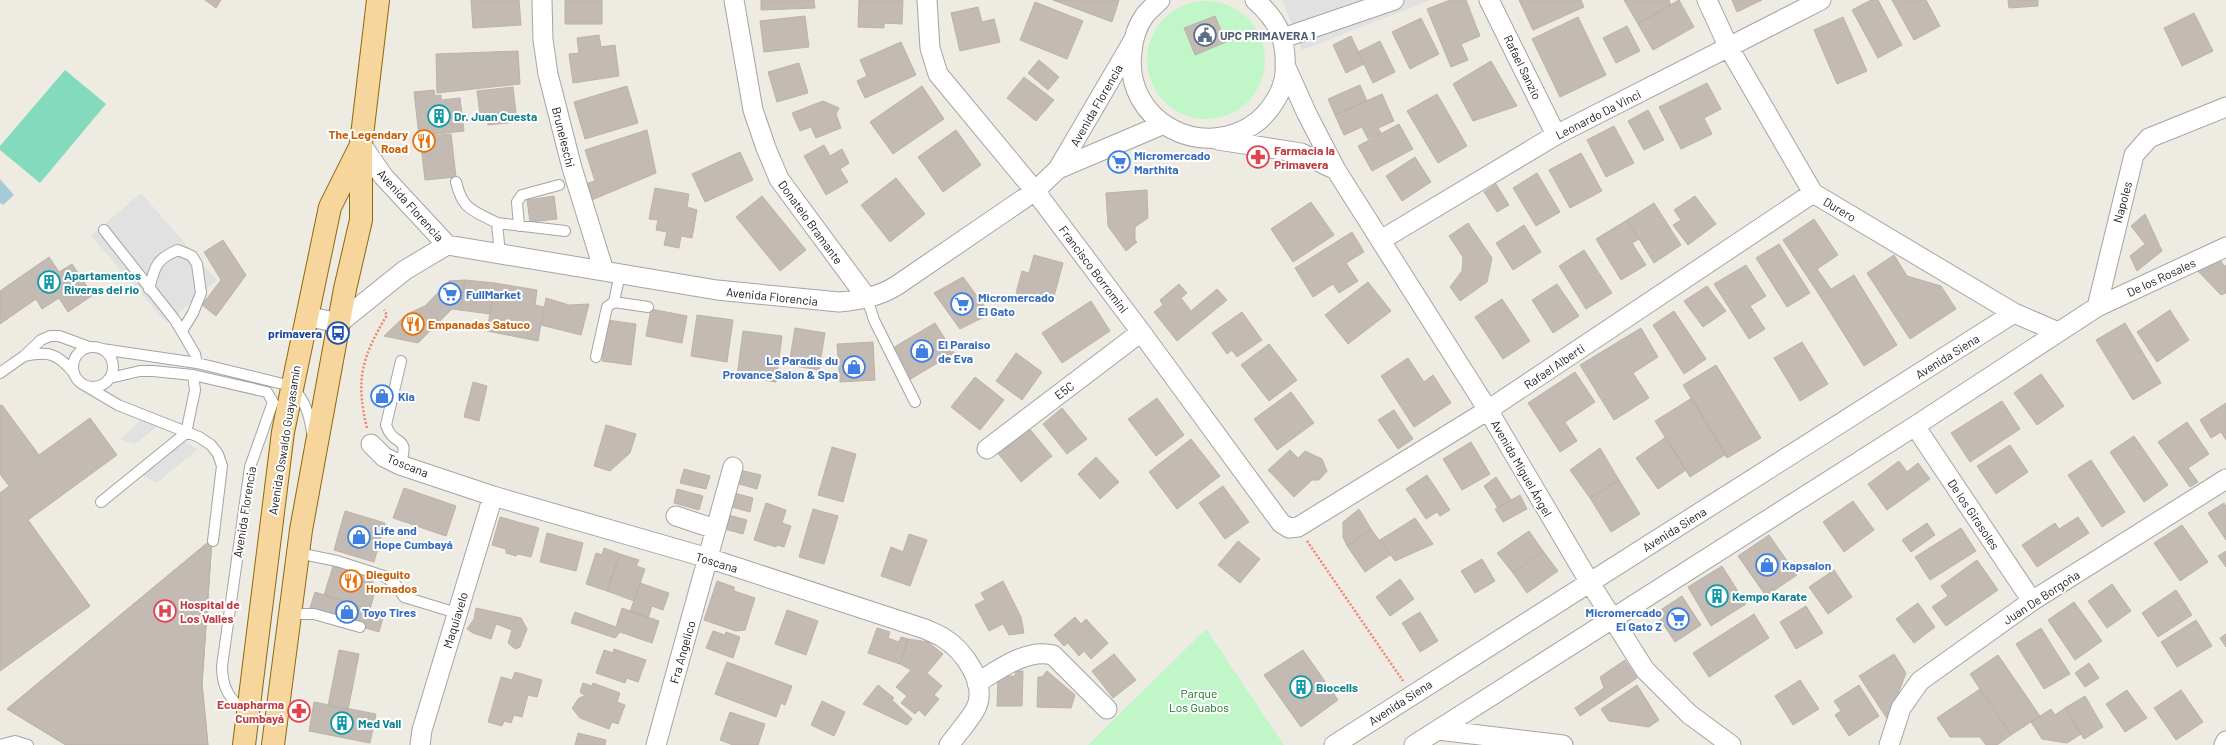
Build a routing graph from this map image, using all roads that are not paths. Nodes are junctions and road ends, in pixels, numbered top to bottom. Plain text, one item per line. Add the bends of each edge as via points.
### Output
1 (378, 0) edge
2 (542, 0) edge
3 (734, 0) edge
4 (927, 0) edge
5 (1160, 0) edge
6 (1394, 0) edge
7 (1490, 0) edge
8 (1707, 0) edge
9 (1821, 0) edge
10 (1262, 1) edge
11 (1147, 7) edge
12 (1282, 38) junction
13 (1133, 40) junction
14 (1729, 48) junction
15 (1285, 65) junction
16 (2226, 107) edge
17 (1164, 124) junction
18 (1556, 135) junction
19 (1208, 139) junction
20 (361, 144) junction
21 (1058, 169) junction
22 (1336, 170) junction
23 (456, 182) dead end
24 (559, 185) dead end
25 (1035, 191) junction
26 (1813, 193) junction
27 (497, 223) junction
28 (519, 226) junction
29 (104, 230) dead end
30 (565, 231) dead end
31 (1381, 240) junction
32 (447, 245) junction
33 (2226, 246) edge
34 (500, 254) junction
35 (612, 272) junction
36 (149, 289) junction
37 (867, 298) junction
38 (614, 302) junction
39 (648, 307) dead end
40 (2097, 307) junction
41 (2014, 313) junction
42 (306, 316) junction
43 (339, 323) junction
44 (182, 331) junction
45 (1141, 332) junction
46 (2058, 332) junction
47 (88, 347) junction
48 (102, 349) junction
49 (24, 356) junction
50 (596, 357) dead end
51 (401, 361) dead end
52 (197, 363) junction
53 (73, 372) junction
54 (0, 373) edge
55 (193, 375) junction
56 (110, 378) junction
57 (86, 386) junction
58 (291, 386) junction
59 (915, 402) dead end
60 (1488, 410) junction
61 (1915, 426) junction
62 (186, 433) junction
63 (371, 444) road end
64 (987, 449) dead end
65 (315, 455) junction
66 (400, 465) junction
67 (733, 467) dead end
68 (2226, 479) edge
69 (493, 496) junction
70 (101, 502) dead end
71 (676, 516) dead end
72 (1293, 527) joint
73 (715, 529) junction
74 (213, 541) dead end
75 (298, 553) junction
76 (708, 558) junction
77 (1590, 583) junction
78 (2032, 601) junction
79 (458, 613) junction
80 (290, 614) junction
81 (1613, 618) junction
82 (360, 627) dead end
83 (977, 683) junction
84 (1107, 709) dead end
85 (248, 714) junction
86 (1438, 730) junction
87 (2226, 741) edge
88 (0, 745) edge
89 (28, 745) edge
90 (244, 745) edge
91 (273, 745) edge
92 (420, 745) edge
93 (656, 745) edge
94 (949, 745) edge
95 (1334, 745) edge
96 (1414, 745) edge
97 (1563, 745) edge
98 (1731, 745) edge
99 (1889, 745) edge
100 (2224, 745) edge

1 - 20 main road, Avenida Oswaldo Guayasamín
2 - 35 street, Bruneleschi via 543,40 548,74 572,168
3 - 37 street, Donatelo Bramante via 753,110 779,180
4 - 25 street, Francisco Borromini via 930,48 938,74
5 - 11 street
6 - 12 street
7 - 18 street, Rafael Sanzio
8 - 14 street, Durero
9 - 14 street, Leonardo Da Vinci
10 - 12 street
11 - 13 street
12 - 15 street via 1286,53
13 - 17 street via 1130,64 1135,87 1146,108
13 - 21 street, Avenida Florencia
14 - 18 street, Leonardo Da Vinci
14 - 26 street, Durero
15 - 19 street via 1277,97 1265,114 1249,128 1229,136
15 - 22 street, Avenida Miguel Ángel
16 - 40 street, Napoles via 2149,138 2134,155
17 - 19 street via 1185,135
17 - 21 street, Avenida Florencia
18 - 31 street, Leonardo Da Vinci
19 - 22 street via 1301,153
20 - 32 street, Avenida Florencia via 383,176
20 - 42 main road, Avenida Oswaldo Guayasamín via 330,207
20 - 43 main road, Avenida Oswaldo Guayasamín via 362,220
21 - 25 street, Avenida Florencia
22 - 31 street, Avenida Miguel Ángel
23 - 27 lane via 462,201 467,207
24 - 28 lane via 519,198
25 - 37 street, Avenida Florencia via 882,295
25 - 45 street, Francisco Borromini
26 - 41 street, Durero
26 - 60 street, Rafael Alberti
27 - 28 lane
27 - 34 lane
28 - 30 lane
29 - 36 lane
31 - 60 street, Avenida Miguel Ángel
32 - 34 street, Avenida Florencia
32 - 43 street, Avenida Florencia via 405,270
33 - 40 street, De los Rosales
34 - 35 street, Avenida Florencia
35 - 37 street, Avenida Florencia via 717,290 839,302
35 - 38 lane
36 - 44 lane
36 - 44 lane via 156,266 163,256 178,250 192,256 197,264 201,293
37 - 59 lane via 874,320
38 - 39 lane
38 - 50 lane via 607,307
40 - 46 street
41 - 46 street, Durero
41 - 77 street, Avenida Siena
42 - 43 street
42 - 58 main road, Avenida Oswaldo Guayasamín
43 - 65 main road, Avenida Oswaldo Guayasamín
44 - 52 lane
45 - 64 street, E5C
45 - 72 street, Francisco Borromini via 1281,523
46 - 61 street
47 - 48 lane
47 - 49 lane via 59,336 50,336 41,340
47 - 53 lane via 77,354
48 - 52 lane
48 - 56 lane via 108,353 113,366
49 - 53 lane via 39,353 56,356
49 - 54 lane
51 - 66 lane via 386,426 388,433 404,445
52 - 58 lane
53 - 57 lane via 76,379
55 - 56 lane, Avenida Florencia via 140,371
55 - 62 lane via 195,390
55 - 85 lane, Avenida Florencia via 267,392 273,402 250,466 222,666 222,679 228,694 234,703
56 - 57 lane, Avenida Florencia via 99,386
57 - 62 lane via 118,405
58 - 65 lane via 302,397 309,412
58 - 85 main road, Avenida Oswaldo Guayasamín
60 - 72 street, Rafael Alberti
60 - 77 street, Avenida Miguel Ángel
61 - 78 street, De los Girasoles
61 - 81 street
62 - 70 lane
62 - 74 lane via 211,445 218,454 222,466
63 - 66 street, Toscana via 384,457
65 - 75 main road, Avenida Oswaldo Guayasamín
66 - 69 street, Toscana
67 - 73 street, Fra Angelico
68 - 78 street, Juan De Borgoña
69 - 76 street, Toscana
69 - 79 street, Maquiavelo
71 - 73 street
73 - 76 street, Fra Angelico
75 - 79 lane via 336,561 384,576 396,585 404,597
75 - 80 main road, Avenida Oswaldo Guayasamín
76 - 83 street, Toscana via 925,629 943,638 957,650 969,664
76 - 93 street, Fra Angelico
77 - 81 street, Avenida Miguel Ángel
77 - 95 street, Avenida Siena
78 - 99 street, Juan De Borgoña via 1920,681 1901,708
79 - 92 street, Maquiavelo via 422,730
80 - 82 lane via 314,614
80 - 91 main road, Avenida Oswaldo Guayasamín
81 - 86 street
81 - 98 street, Avenida Miguel Ángel via 1645,670 1689,714
83 - 84 street via 1001,668 1043,652 1053,655
83 - 94 street, Toscana via 979,694 975,709
85 - 90 main road, Avenida Oswaldo Guayasamín
86 - 96 street
86 - 97 street
87 - 100 street
88 - 89 lane via 15,741

